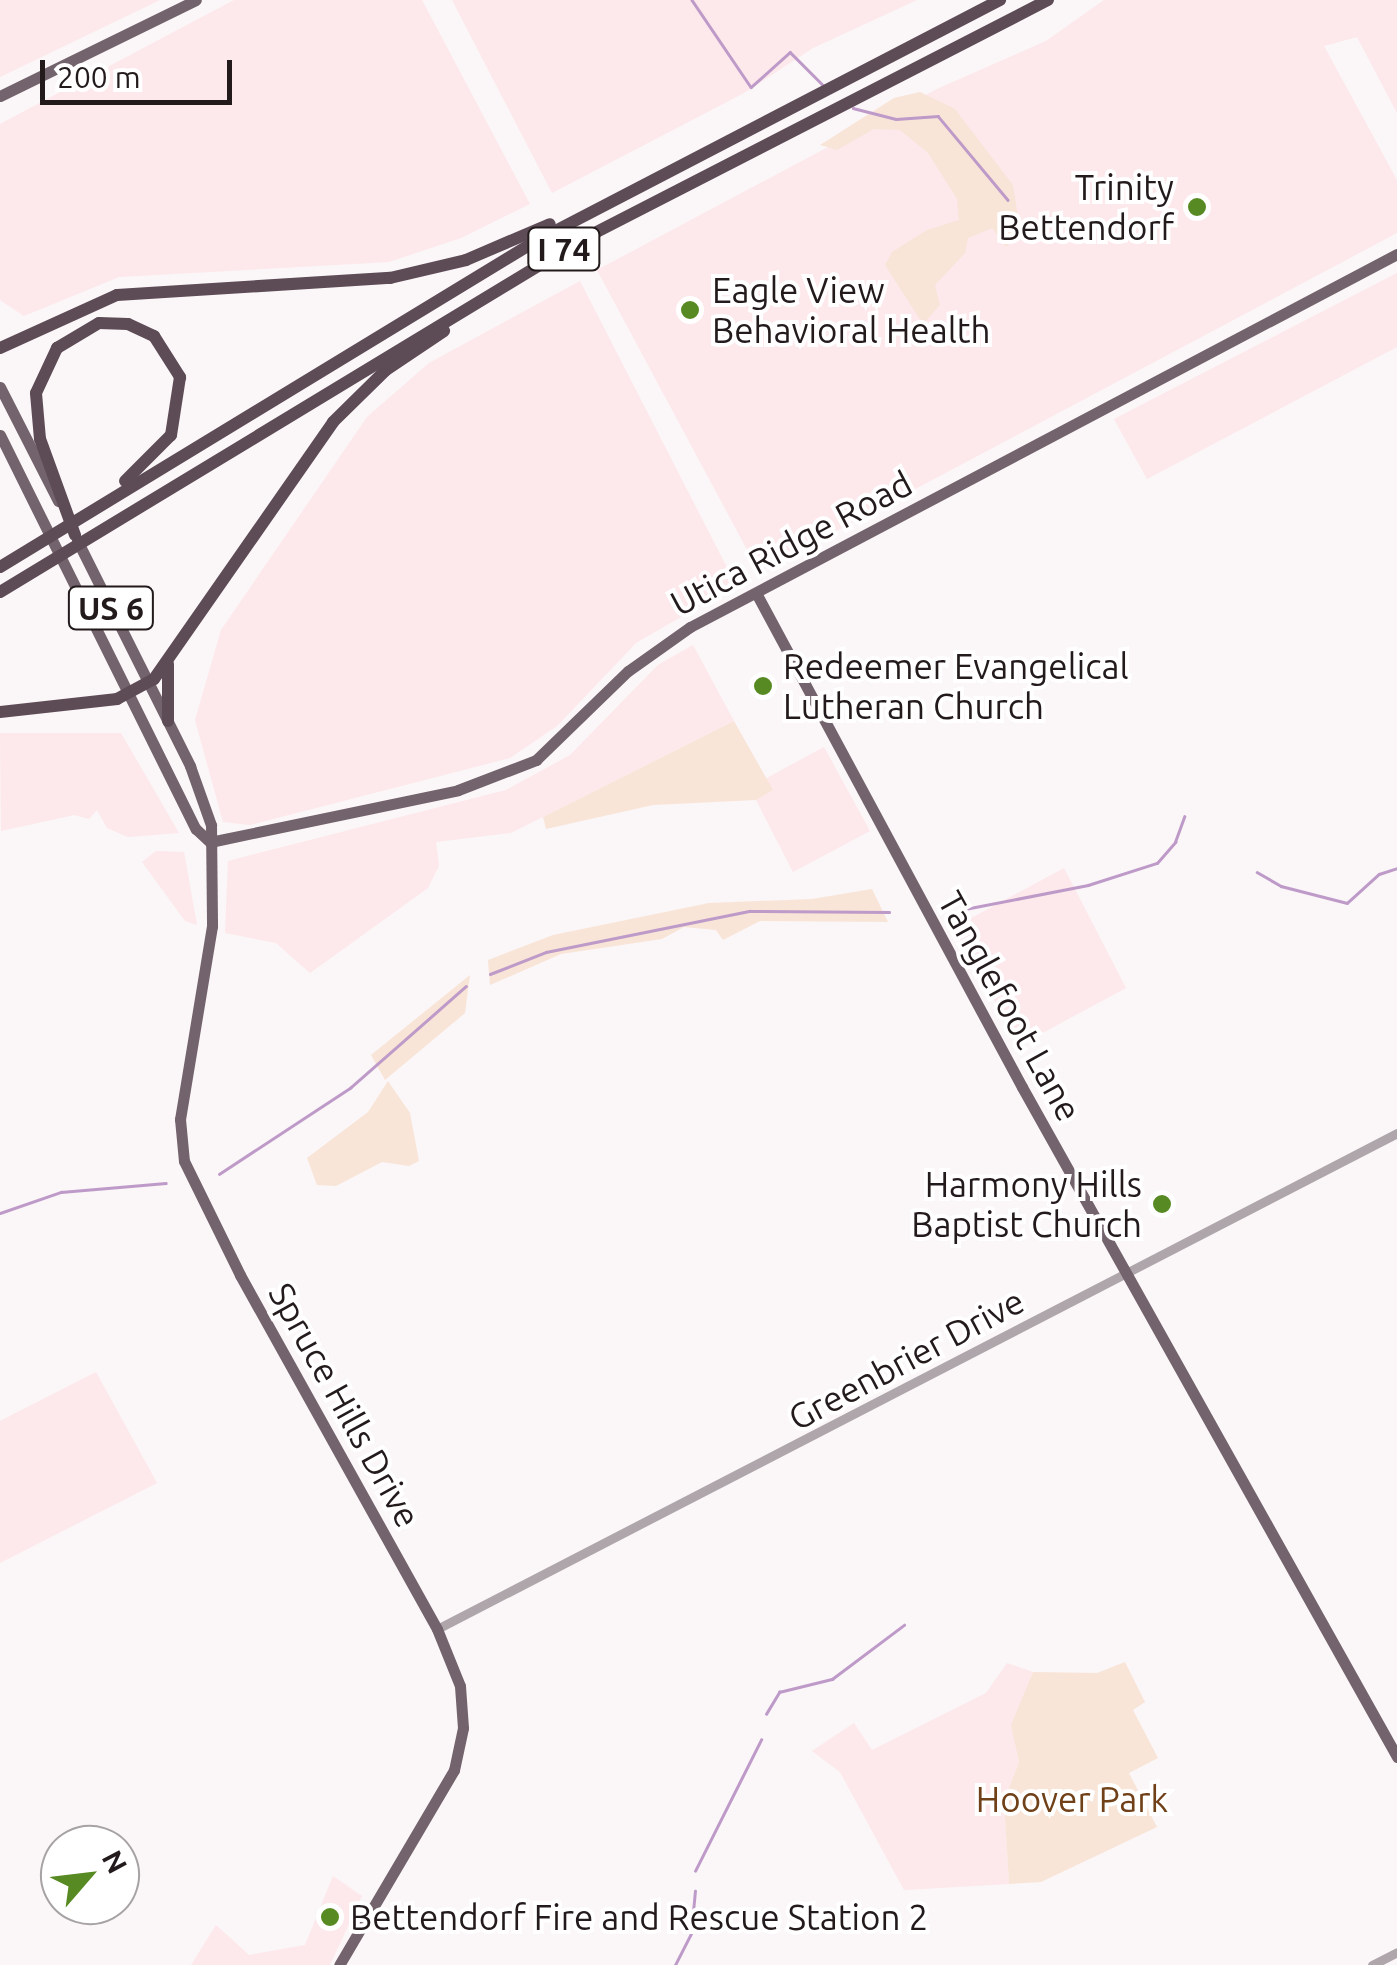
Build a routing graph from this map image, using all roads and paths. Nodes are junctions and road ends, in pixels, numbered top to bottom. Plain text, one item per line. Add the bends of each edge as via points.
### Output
1 (196, 0) edge
2 (1000, 0) edge
3 (1048, 0) edge
4 (0, 96) edge
5 (590, 211) junction
6 (1397, 254) edge
7 (501, 286) junction
8 (0, 348) edge
9 (0, 387) edge
10 (0, 435) edge
11 (90, 509) junction
12 (70, 530) junction
13 (0, 567) edge
14 (0, 592) edge
15 (756, 593) junction
16 (168, 664) junction
17 (148, 682) junction
18 (129, 692) junction
19 (0, 712) edge
20 (168, 721) junction
21 (210, 842) junction
22 (1397, 1133) edge
23 (1128, 1274) junction
24 (438, 1629) junction
25 (1397, 1757) edge
26 (1397, 1952) edge
27 (340, 1965) edge
28 (1372, 1965) edge

1 - 4 main road
2 - 5 highway, I 74
3 - 7 highway, I 74 via 656,199
5 - 8 highway via 409,275 117,295
5 - 11 highway, I 74
6 - 15 main road, Utica Ridge Road
7 - 14 highway, I 74
7 - 16 highway via 344,409
9 - 12 main road, Spruce Hills Drive / US 6
10 - 18 main road
11 - 12 highway
11 - 12 highway via 151,461 178,416 181,386 174,360 154,336 128,324 99,323 72,335 52,355 36,393 40,440
12 - 13 highway
12 - 17 main road, Spruce Hills Drive / US 6
15 - 21 main road, Utica Ridge Road via 650,652 536,760 458,790
15 - 23 main road, Tanglefoot Lane
16 - 17 highway
16 - 20 highway
17 - 18 highway, US 6
17 - 20 main road, Spruce Hills Drive
18 - 19 highway, US 6 via 108,701
18 - 21 main road via 196,829
20 - 21 main road, Spruce Hills Drive via 206,803
21 - 24 main road, Spruce Hills Drive via 212,926 180,1118 184,1161 240,1275
22 - 23 street, Greenbrier Drive
23 - 24 street, Greenbrier Drive
23 - 25 main road, Tanglefoot Lane
24 - 27 main road, Spruce Hills Drive via 454,1660 463,1704 454,1770
26 - 28 street

